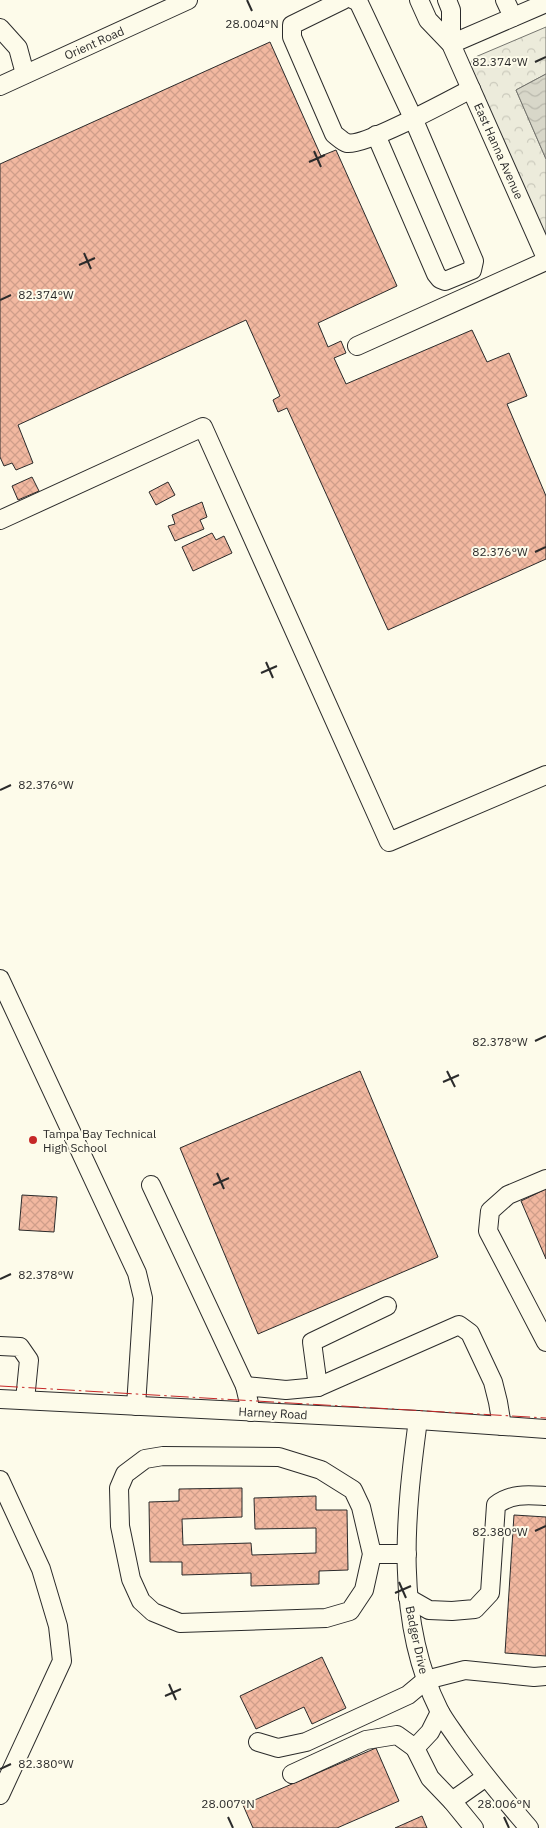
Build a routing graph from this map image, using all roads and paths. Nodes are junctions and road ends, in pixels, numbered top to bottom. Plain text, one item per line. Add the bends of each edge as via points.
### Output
1 (188, 0) edge
2 (344, 0) edge
3 (354, 0) edge
4 (419, 0) edge
5 (447, 0) edge
6 (506, 0) edge
7 (546, 2) edge
8 (513, 17) junction
9 (0, 28) edge
10 (451, 44) junction
11 (25, 74) junction
12 (0, 86) edge
13 (471, 89) junction
14 (413, 118) junction
15 (376, 135) junction
16 (546, 259) edge
17 (357, 346) dead end
18 (0, 520) edge
19 (546, 775) edge
20 (0, 979) edge
21 (546, 1179) edge
22 (151, 1185) dead end
23 (387, 1306) dead end
24 (546, 1342) edge
25 (0, 1346) edge
26 (245, 1386) junction
27 (318, 1387) junction
28 (0, 1399) edge
29 (25, 1400) junction
30 (136, 1406) junction
31 (251, 1412) junction
32 (418, 1420) junction
33 (502, 1426) junction
34 (546, 1429) edge
35 (0, 1480) edge
36 (546, 1496) edge
37 (372, 1554) junction
38 (407, 1554) junction
39 (408, 1598) junction
40 (546, 1676) edge
41 (426, 1680) junction
42 (440, 1712) junction
43 (258, 1742) dead end
44 (415, 1748) junction
45 (292, 1774) dead end
46 (486, 1776) junction
47 (0, 1795) edge
48 (452, 1801) junction
49 (474, 1828) edge
50 (529, 1828) edge

1 - 11 street, Orient Road
2 - 15 street via 292,25 292,37 334,134 347,143 358,143
3 - 14 street via 358,1
4 - 10 street, East Hanna Avenue via 428,20
5 - 10 street, East Hanna Avenue via 451,10
6 - 8 street
7 - 8 street
8 - 10 street
9 - 11 street via 18,48
10 - 13 street, East Hanna Avenue
11 - 12 street, Orient Road
13 - 14 street
13 - 16 street, East Hanna Avenue
14 - 15 street
14 - 15 street via 474,261 472,270 440,280
16 - 17 street
18 - 19 street via 203,427 389,842
20 - 30 street via 137,1273 144,1298
21 - 24 street via 508,1195 490,1211 488,1231
22 - 26 street
23 - 27 street via 312,1342
25 - 29 street via 20,1347 28,1360
26 - 27 street via 286,1390
26 - 31 street
27 - 33 street via 459,1325 470,1333 493,1382
28 - 29 street, Harney Road
29 - 30 street, Harney Road
30 - 31 street, Harney Road
31 - 32 street, Harney Road
32 - 33 street, Harney Road
32 - 38 street, Badger Drive via 410,1479
33 - 34 street, Harney Road
35 - 47 street via 41,1569 58,1626 62,1661
36 - 39 street via 523,1494 505,1498 496,1504 490,1593 475,1608 429,1610
37 - 37 street via 361,1507 353,1490 321,1470 279,1457 163,1456 146,1459 125,1474 119,1488 120,1526 131,1579 141,1601 153,1612 180,1623 326,1618 350,1611 364,1590
37 - 38 street
38 - 39 street, Badger Drive
39 - 41 street, Badger Drive via 413,1633
40 - 41 street via 465,1670
41 - 42 street, Badger Drive
41 - 43 street via 408,1695 306,1742 278,1748
42 - 44 street via 430,1732
42 - 46 street, Badger Drive
44 - 45 street via 397,1735 366,1740
44 - 48 street via 430,1778
46 - 48 street
46 - 50 street, Badger Drive
48 - 49 street

